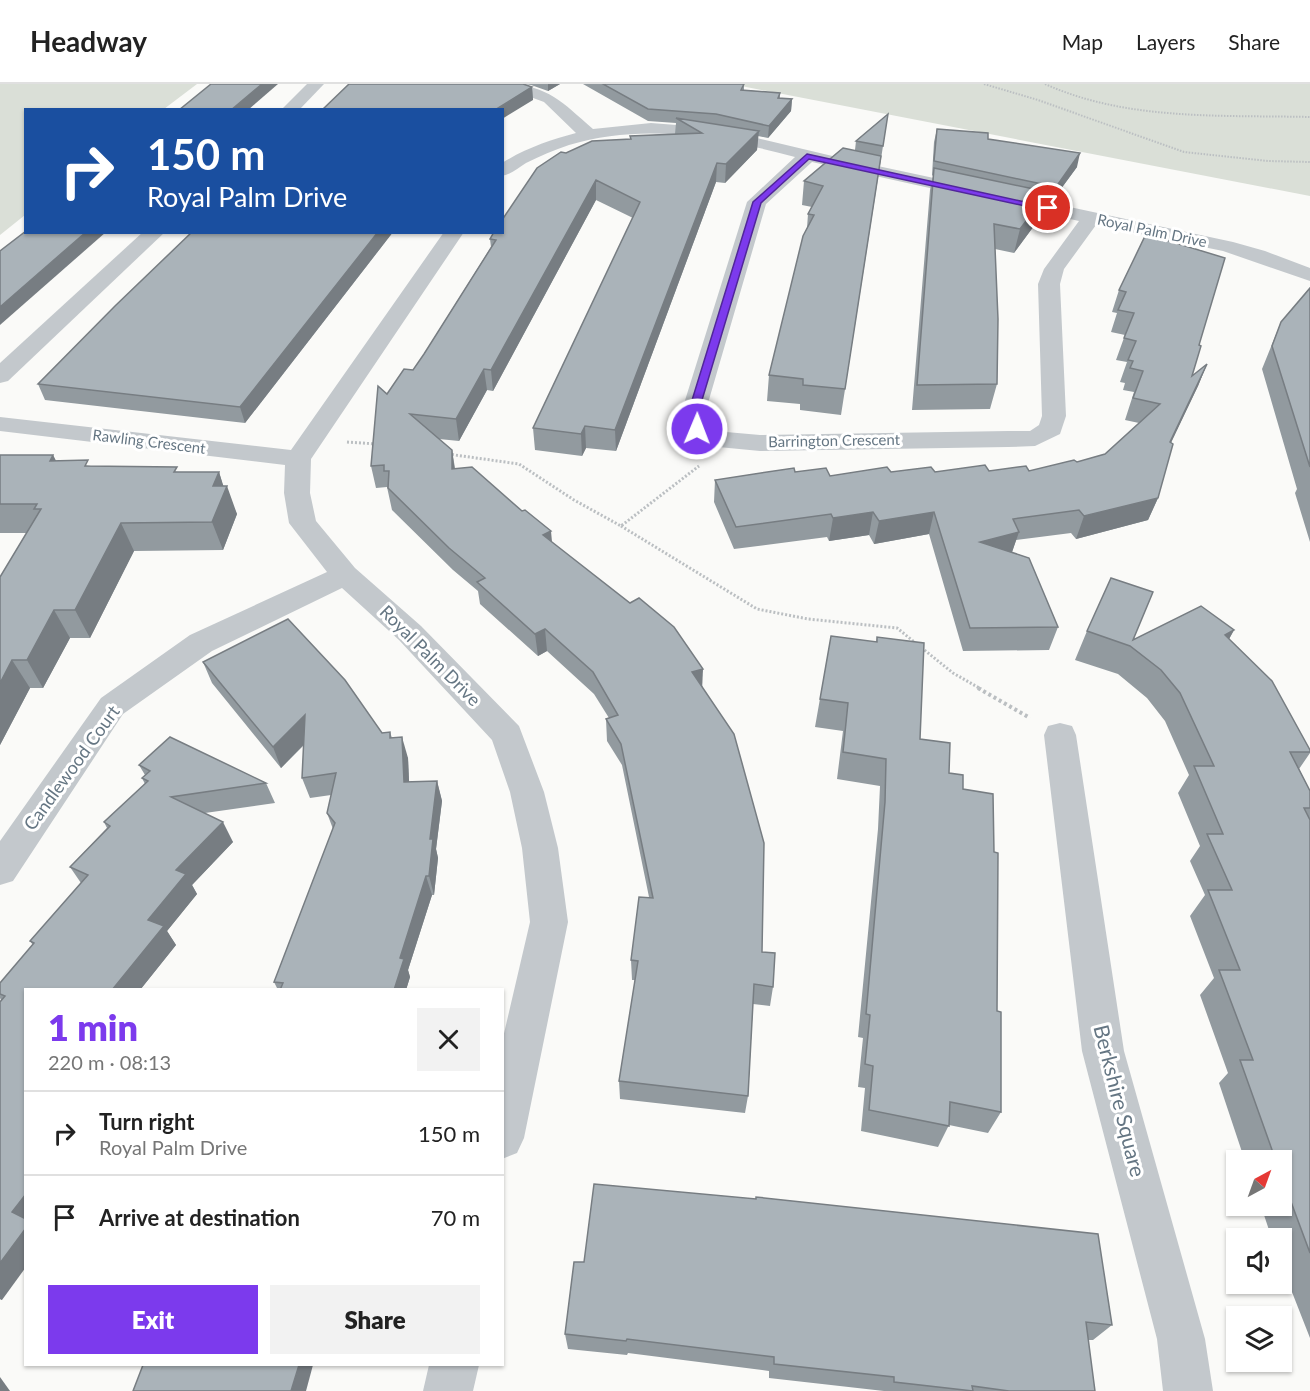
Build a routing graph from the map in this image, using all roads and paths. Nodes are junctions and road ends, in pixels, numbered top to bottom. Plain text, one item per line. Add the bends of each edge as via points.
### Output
1 (316, 84) edge
2 (509, 84) edge
3 (984, 84) edge
4 (1045, 84) edge
5 (291, 108) edge
6 (1310, 117) edge
7 (588, 135) junction
8 (807, 156) junction
9 (1310, 162) edge
10 (504, 170) edge
11 (1091, 218) junction
12 (153, 234) edge
13 (453, 234) edge
14 (1310, 275) edge
15 (0, 376) edge
16 (0, 424) edge
17 (708, 438) junction
18 (343, 442) dead end
19 (378, 445) edge
20 (437, 453) edge
21 (298, 459) junction
22 (621, 526) junction
23 (345, 574) junction
24 (1060, 735) joint
25 (0, 870) edge
26 (504, 1129) edge
27 (454, 1366) edge
28 (448, 1391) edge
29 (1188, 1391) edge

1 - 5 street
2 - 7 street via 550,99
3 - 9 path via 1184,152
4 - 6 path via 1096,102 1142,110
7 - 8 street, Royal Palm Drive via 690,130 733,136
7 - 10 street, Royal Palm Drive via 544,149
8 - 11 street, Royal Palm Drive
8 - 17 street via 757,202 694,410 697,429
11 - 14 street, Royal Palm Drive via 1248,252
11 - 17 street, Barrington Crescent via 1054,268 1049,284 1054,416 1051,429 1035,438 1008,439 760,443
12 - 15 street
13 - 21 street
16 - 21 street, Rawling Crescent
17 - 22 path via 704,462
18 - 19 path
20 - 22 path via 519,464
21 - 23 street, Royal Palm Drive via 297,493 303,523
22 - 24 path via 757,609 807,619 897,628 953,673
23 - 25 street, Candlewood Court via 201,643 112,706
23 - 26 street, Royal Palm Drive via 410,633 507,735 527,792 540,848 549,922
24 - 29 street, Berkshire Square via 1103,1052 1181,1339
27 - 28 street

